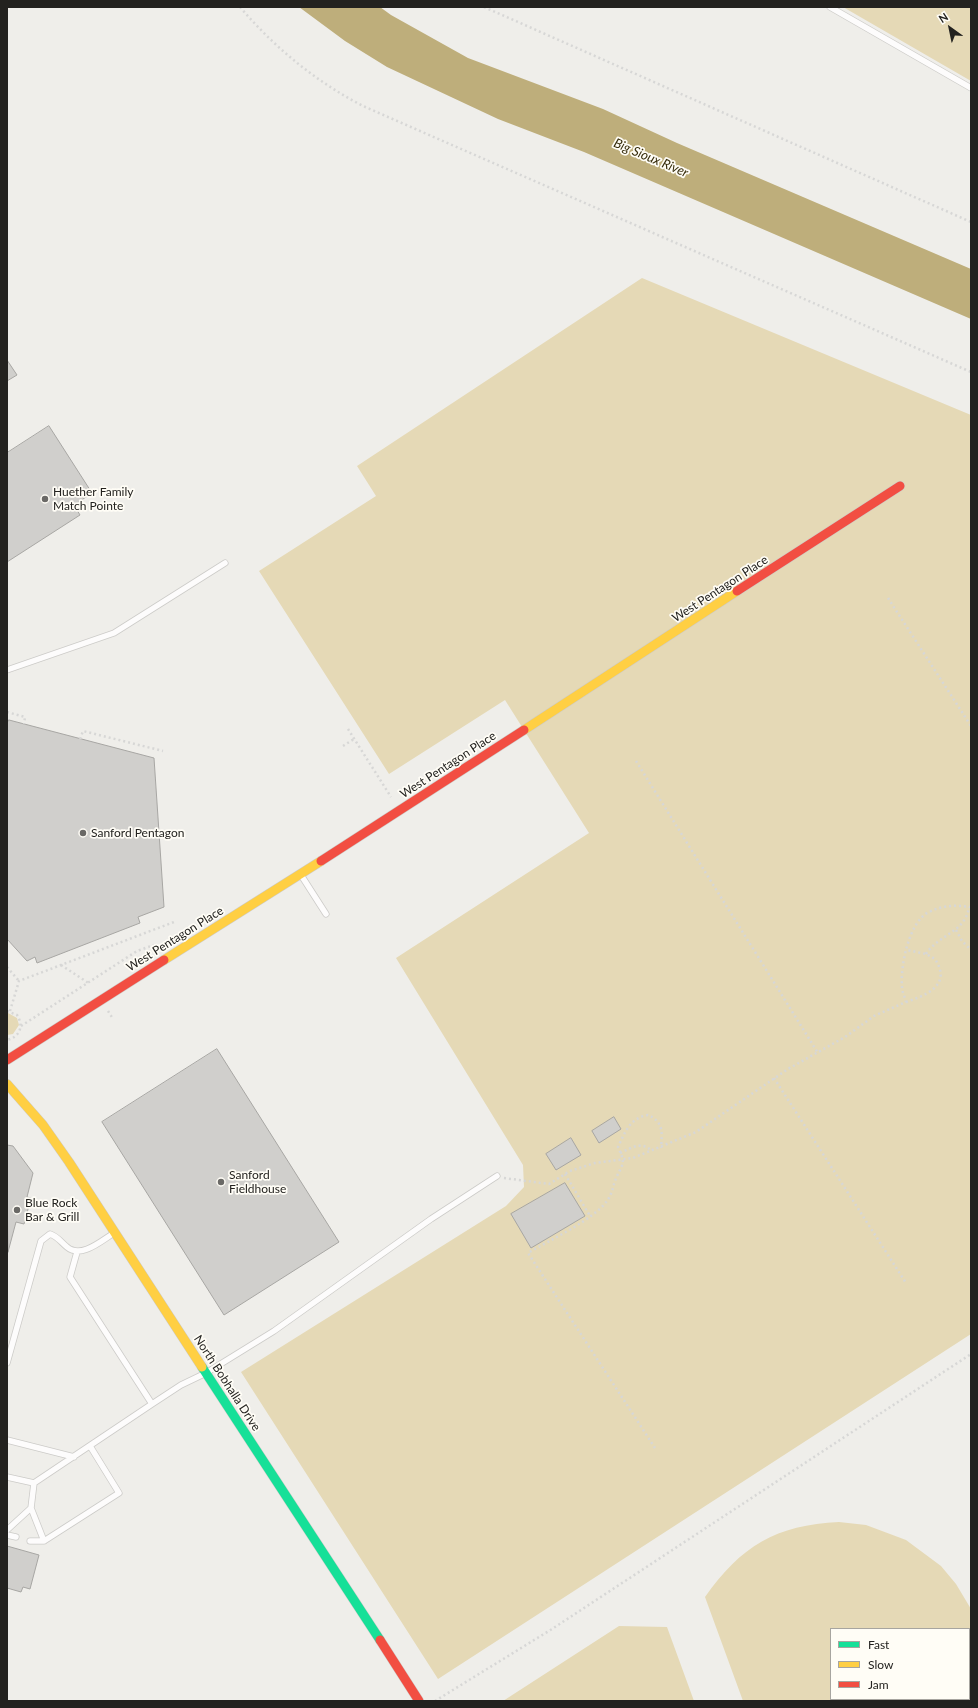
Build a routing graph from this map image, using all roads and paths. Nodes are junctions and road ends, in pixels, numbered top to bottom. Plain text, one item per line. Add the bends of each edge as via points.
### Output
1 (240, 7) edge
2 (484, 7) edge
3 (830, 7) edge
4 (971, 88) edge
5 (971, 222) edge
6 (971, 372) edge
7 (900, 486) dead end
8 (225, 563) dead end
9 (888, 598) dead end
10 (7, 670) edge
11 (7, 712) edge
12 (24, 724) dead end
13 (971, 726) edge
14 (348, 729) dead end
15 (80, 739) dead end
16 (354, 739) junction
17 (343, 746) dead end
18 (163, 751) dead end
19 (636, 761) dead end
20 (391, 797) dead end
21 (301, 874) junction
22 (970, 907) edge
23 (326, 914) dead end
24 (969, 916) edge
25 (174, 922) dead end
26 (956, 930) junction
27 (154, 945) dead end
28 (907, 950) junction
29 (971, 950) edge
30 (926, 954) junction
31 (61, 965) junction
32 (7, 968) edge
33 (19, 981) junction
34 (90, 983) junction
35 (906, 1002) junction
36 (8, 1011) edge
37 (108, 1011) dead end
38 (113, 1018) dead end
39 (21, 1026) junction
40 (7, 1040) edge
41 (818, 1053) junction
42 (7, 1060) edge
43 (774, 1078) junction
44 (7, 1084) edge
45 (661, 1148) junction
46 (652, 1151) junction
47 (620, 1152) junction
48 (623, 1159) junction
49 (565, 1174) junction
50 (497, 1176) joint
51 (590, 1216) junction
52 (115, 1232) junction
53 (77, 1252) junction
54 (906, 1283) dead end
55 (971, 1354) edge
56 (7, 1364) edge
57 (206, 1373) junction
58 (152, 1404) junction
59 (7, 1440) edge
60 (90, 1446) junction
61 (655, 1448) dead end
62 (74, 1457) junction
63 (7, 1477) edge
64 (34, 1483) junction
65 (31, 1508) junction
66 (7, 1530) edge
67 (7, 1534) edge
68 (16, 1537) dead end
69 (30, 1541) dead end
70 (44, 1541) junction
71 (418, 1701) edge
72 (435, 1701) edge

1 - 6 path via 274,43 307,72 363,106
2 - 5 path
3 - 4 lane
7 - 21 street, West Pentagon Place
8 - 10 lane via 114,633
9 - 13 path
11 - 12 path via 25,716
14 - 16 path
15 - 18 path via 83,731
16 - 17 path
16 - 20 path
19 - 41 path
21 - 23 lane
21 - 42 street, West Pentagon Place
22 - 24 path
22 - 28 path via 951,905 927,912 913,928
24 - 26 path
25 - 31 path
26 - 29 path
26 - 30 path via 938,940
27 - 34 path via 137,951
28 - 30 path
28 - 35 path via 901,977
30 - 35 path via 939,965 939,983 926,996
31 - 33 path
31 - 34 path
32 - 33 path
33 - 36 path
34 - 39 path
35 - 41 path via 874,1016
36 - 39 path via 17,1016
37 - 38 path
39 - 40 path via 16,1036
41 - 43 path
43 - 45 path via 696,1132
43 - 54 path
44 - 52 street, North Bobhalla Drive via 43,1125
45 - 46 path
45 - 47 path via 661,1126 648,1115 636,1118 631,1123 618,1148
46 - 47 path via 646,1145 640,1145
46 - 48 path
47 - 48 path
48 - 49 path via 594,1163
48 - 51 path via 623,1167 617,1176 612,1194 602,1207
49 - 50 path via 549,1184
49 - 51 path
50 - 57 lane via 431,1219 281,1326
51 - 61 path via 528,1253
52 - 53 lane via 82,1252
52 - 57 street, North Bobhalla Drive
53 - 56 lane via 67,1248 54,1235 50,1234 41,1241
53 - 58 lane via 70,1277
55 - 72 path via 552,1629
57 - 58 lane via 181,1385
57 - 71 street, North Bobhalla Drive
58 - 60 lane
59 - 62 lane
60 - 62 lane
60 - 70 lane via 119,1493
62 - 64 lane
63 - 64 lane
64 - 65 lane
65 - 66 lane
65 - 70 lane
67 - 68 lane
69 - 70 lane

